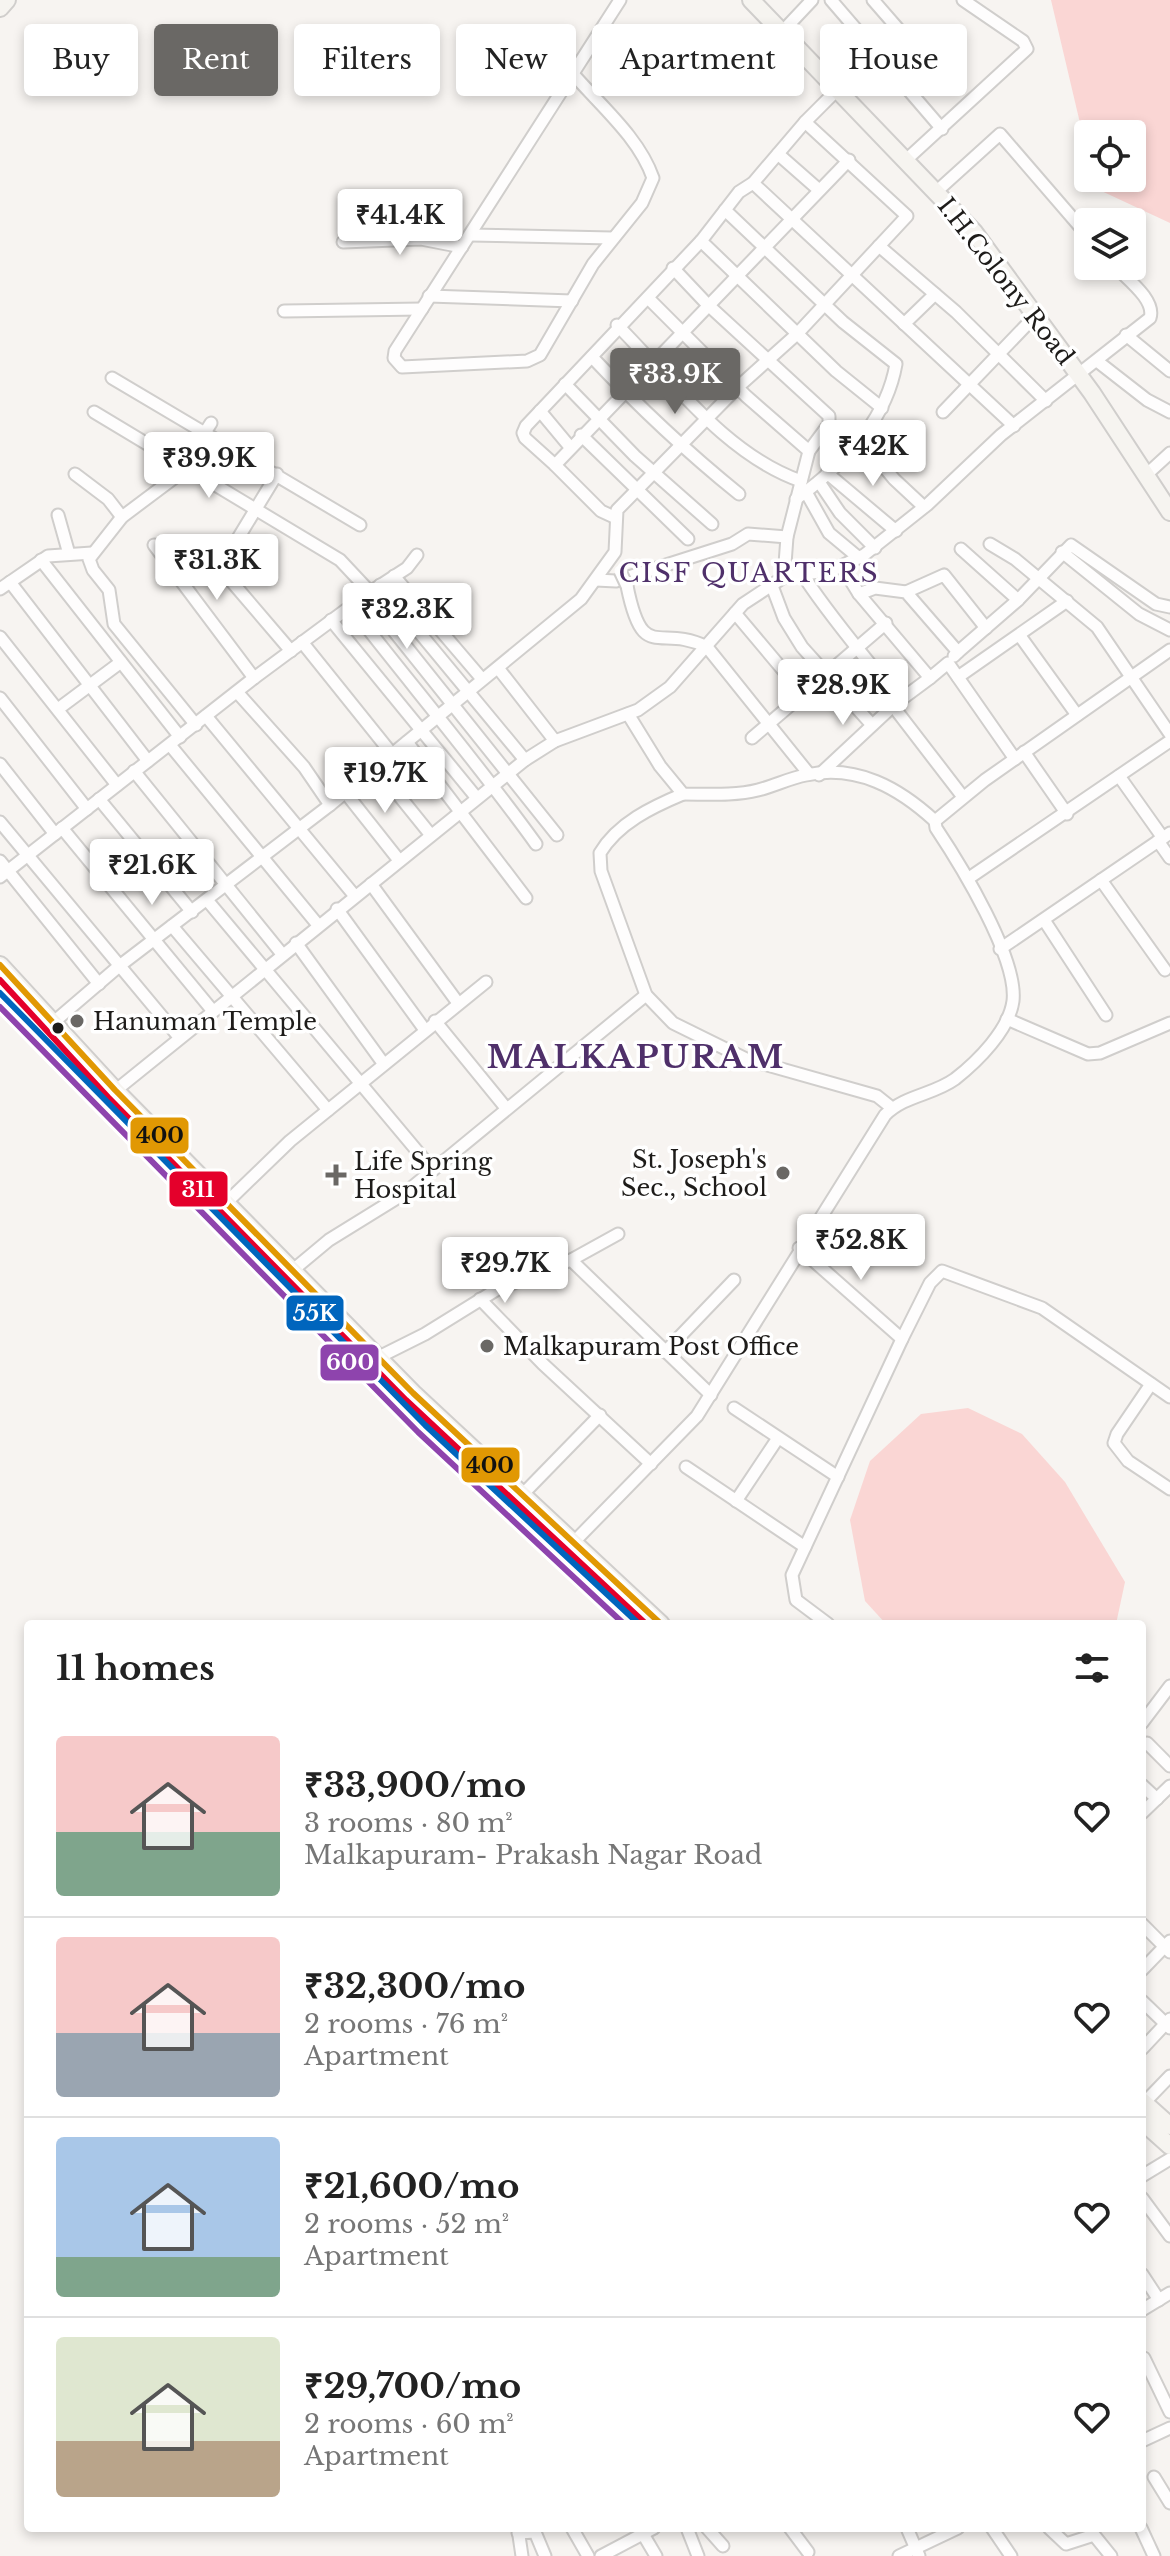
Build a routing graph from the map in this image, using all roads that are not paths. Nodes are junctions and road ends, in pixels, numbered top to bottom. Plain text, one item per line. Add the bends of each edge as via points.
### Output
1 (7, 0) edge
2 (620, 0) edge
3 (751, 0) edge
4 (812, 0) edge
5 (831, 0) edge
6 (873, 0) edge
7 (963, 0) edge
8 (0, 8) edge
9 (773, 24) edge
10 (789, 24) edge
11 (853, 24) edge
12 (894, 24) edge
13 (804, 57) edge
14 (576, 72) edge
15 (820, 74) edge
16 (576, 77) edge
17 (560, 96) edge
18 (831, 96) edge
19 (841, 96) edge
20 (915, 96) edge
21 (805, 122) junction
22 (942, 129) junction
23 (778, 154) junction
24 (849, 160) junction
25 (906, 160) junction
26 (753, 183) junction
27 (819, 190) junction
28 (937, 191) junction
29 (725, 210) junction
30 (791, 220) junction
31 (1074, 220) edge
32 (470, 235) junction
33 (612, 238) junction
34 (701, 241) junction
35 (343, 242) dead end
36 (879, 246) junction
37 (462, 247) junction
38 (765, 247) junction
39 (673, 268) junction
40 (736, 276) junction
41 (851, 276) junction
42 (1128, 280) edge
43 (935, 294) junction
44 (429, 296) junction
45 (648, 298) junction
46 (572, 301) junction
47 (825, 302) junction
48 (707, 304) junction
49 (422, 309) junction
50 (284, 311) dead end
51 (1036, 315) junction
52 (904, 324) junction
53 (617, 325) junction
54 (681, 332) junction
55 (797, 334) junction
56 (1126, 335) junction
57 (999, 354) junction
58 (592, 357) junction
59 (652, 361) junction
60 (1097, 361) junction
61 (768, 362) junction
62 (1170, 371) edge
63 (1078, 374) junction
64 (112, 378) dead end
65 (565, 384) junction
66 (968, 385) junction
67 (738, 387) junction
68 (626, 390) junction
69 (1046, 401) junction
70 (882, 408) junction
71 (540, 411) junction
72 (94, 412) dead end
73 (943, 412) dead end
74 (1170, 412) edge
75 (708, 418) junction
76 (598, 419) junction
77 (1014, 426) junction
78 (208, 428) junction
79 (581, 435) junction
80 (861, 439) junction
81 (680, 446) junction
82 (570, 447) junction
83 (809, 451) junction
84 (1170, 453) edge
85 (184, 465) junction
86 (555, 465) junction
87 (654, 473) junction
88 (75, 474) dead end
89 (277, 474) junction
90 (1146, 475) junction
91 (823, 477) junction
92 (637, 488) junction
93 (801, 490) junction
94 (739, 494) dead end
95 (256, 507) junction
96 (924, 507) junction
97 (1170, 512) edge
98 (58, 515) dead end
99 (122, 517) junction
100 (614, 517) junction
101 (712, 524) dead end
102 (360, 525) dead end
103 (896, 531) junction
104 (787, 537) junction
105 (688, 539) dead end
106 (990, 544) dead end
107 (154, 545) dead end
108 (96, 548) junction
109 (875, 548) junction
110 (67, 549) junction
111 (961, 549) dead end
112 (1062, 552) junction
113 (417, 555) dead end
114 (859, 558) junction
115 (41, 560) junction
116 (610, 560) junction
117 (843, 568) junction
118 (801, 572) junction
119 (394, 576) junction
120 (784, 577) junction
121 (1039, 580) junction
122 (594, 584) junction
123 (5, 585) edge
124 (772, 586) junction
125 (372, 590) junction
126 (906, 592) junction
127 (859, 594) junction
128 (1018, 600) junction
129 (1067, 601) junction
130 (350, 606) junction
131 (1170, 607) edge
132 (735, 613) junction
133 (331, 620) junction
134 (886, 623) junction
135 (986, 628) junction
136 (1170, 630) edge
137 (1020, 636) junction
138 (0, 637) edge
139 (302, 642) junction
140 (707, 647) junction
141 (859, 647) junction
142 (1170, 650) edge
143 (291, 651) junction
144 (958, 652) junction
145 (121, 662) junction
146 (948, 663) junction
147 (498, 668) junction
148 (829, 674) junction
149 (958, 677) junction
150 (1131, 677) junction
151 (254, 678) junction
152 (930, 678) junction
153 (482, 679) junction
154 (88, 686) junction
155 (237, 692) junction
156 (466, 692) junction
157 (804, 695) junction
158 (0, 698) edge
159 (451, 704) junction
160 (896, 704) junction
161 (58, 709) junction
162 (628, 714) junction
163 (1077, 715) junction
164 (206, 716) junction
165 (436, 717) junction
166 (770, 722) junction
167 (196, 725) junction
168 (872, 725) junction
169 (421, 730) junction
170 (1170, 734) edge
171 (752, 738) dead end
172 (175, 741) junction
173 (555, 741) junction
174 (1170, 741) edge
175 (407, 742) junction
176 (392, 754) junction
177 (1019, 756) junction
178 (525, 760) junction
179 (148, 761) junction
180 (0, 764) edge
181 (376, 767) junction
182 (134, 771) junction
183 (507, 773) junction
184 (814, 775) junction
185 (1119, 776) junction
186 (493, 783) junction
187 (117, 785) junction
188 (345, 792) junction
189 (683, 794) junction
190 (476, 797) junction
191 (963, 797) junction
192 (99, 799) junction
193 (330, 805) junction
194 (87, 809) junction
195 (460, 810) junction
196 (1067, 814) junction
197 (935, 821) junction
198 (0, 822) edge
199 (301, 827) junction
200 (59, 831) junction
201 (430, 834) junction
202 (557, 835) dead end
203 (1164, 837) edge
204 (536, 844) dead end
205 (26, 854) junction
206 (261, 858) junction
207 (1170, 858) edge
208 (398, 859) junction
209 (3, 869) edge
210 (969, 878) junction
211 (1101, 880) junction
212 (371, 884) junction
213 (224, 886) junction
214 (354, 895) junction
215 (526, 898) dead end
216 (207, 900) junction
217 (337, 909) junction
218 (192, 912) junction
219 (1044, 920) junction
220 (318, 925) junction
221 (172, 926) junction
222 (156, 939) junction
223 (296, 943) junction
224 (1000, 949) junction
225 (282, 954) junction
226 (0, 965) edge
227 (118, 967) junction
228 (265, 967) junction
229 (1165, 970) dead end
230 (486, 982) dead end
231 (99, 984) junction
232 (0, 993) edge
233 (646, 995) junction
234 (229, 997) junction
235 (458, 1003) junction
236 (212, 1010) junction
237 (1106, 1015) dead end
238 (1007, 1019) junction
239 (55, 1021) junction
240 (435, 1021) junction
241 (1170, 1023) edge
242 (425, 1030) junction
243 (179, 1037) junction
244 (383, 1063) junction
245 (358, 1084) junction
246 (110, 1095) junction
247 (506, 1108) junction
248 (892, 1108) junction
249 (328, 1110) junction
250 (433, 1170) junction
251 (227, 1202) junction
252 (618, 1234) dead end
253 (799, 1248) junction
254 (571, 1260) junction
255 (293, 1270) junction
256 (734, 1280) dead end
257 (480, 1299) junction
258 (902, 1339) junction
259 (665, 1352) junction
260 (379, 1357) junction
261 (1151, 1384) junction
262 (711, 1395) junction
263 (1170, 1397) edge
264 (734, 1408) dead end
265 (600, 1415) junction
266 (778, 1438) junction
267 (476, 1451) junction
268 (464, 1462) junction
269 (651, 1464) junction
270 (686, 1467) dead end
271 (838, 1477) junction
272 (1170, 1489) edge
273 (522, 1495) junction
274 (736, 1501) junction
275 (805, 1547) junction
276 (567, 1549) junction
277 (635, 1620) edge
278 (656, 1620) edge
279 (823, 1620) edge
280 (1170, 1686) edge
281 (1146, 1718) edge
282 (1147, 1743) dead end
283 (1170, 1766) edge
284 (1170, 1786) edge
285 (1146, 1789) edge
286 (1157, 1799) junction
287 (1146, 1809) edge
288 (1146, 1927) edge
289 (1168, 1946) edge
290 (1146, 1966) edge
291 (1146, 2005) edge
292 (1168, 2024) edge
293 (1146, 2045) edge
294 (1170, 2076) edge
295 (1146, 2099) edge
296 (1146, 2106) edge
297 (1146, 2125) edge
298 (1168, 2136) edge
299 (1170, 2159) edge
300 (1146, 2174) edge
301 (1146, 2203) edge
302 (1170, 2236) edge
303 (1146, 2280) edge
304 (1170, 2293) edge
305 (1159, 2300) junction
306 (1146, 2308) edge
307 (1146, 2362) edge
308 (1170, 2412) edge
309 (1170, 2428) edge
310 (1146, 2439) edge
311 (1154, 2477) dead end
312 (1170, 2503) edge
313 (518, 2532) edge
314 (535, 2532) edge
315 (574, 2532) edge
316 (647, 2532) edge
317 (649, 2532) edge
318 (689, 2532) edge
319 (711, 2532) edge
320 (793, 2532) edge
321 (909, 2532) edge
322 (951, 2532) edge
323 (995, 2532) edge
324 (1053, 2532) edge
325 (1143, 2532) edge
326 (723, 2546) dead end
327 (808, 2552) dead end
328 (917, 2552) edge
329 (522, 2556) edge
330 (545, 2556) edge
331 (588, 2556) edge
332 (601, 2556) edge
333 (656, 2556) edge
334 (698, 2556) edge
335 (899, 2556) edge
336 (1011, 2556) edge
337 (1111, 2556) edge
338 (1154, 2556) edge

1 - 8 main road
2 - 14 street
3 - 9 main road, I.H.Colony Road
4 - 10 street
5 - 11 street
6 - 12 street
7 - 22 street via 1027,49
13 - 15 main road, I.H.Colony Road
16 - 33 street via 638,149 653,178 642,203
17 - 32 street
18 - 21 street
19 - 25 main road, I.H.Colony Road
20 - 22 street
21 - 23 street
21 - 24 street
22 - 25 street
23 - 26 street
23 - 27 street
24 - 27 street
24 - 36 street via 907,216
25 - 28 main road, I.H.Colony Road
26 - 29 street
26 - 30 street
27 - 30 street
28 - 31 street via 1000,134
28 - 51 main road, I.H.Colony Road
29 - 34 street
29 - 38 street
30 - 38 street
30 - 41 street
32 - 33 street
32 - 37 street
33 - 46 street
34 - 39 street
34 - 40 street
35 - 37 street via 421,239
36 - 41 street
36 - 43 street
37 - 44 street
38 - 40 street
38 - 47 street
39 - 45 street
39 - 48 street
40 - 48 street
40 - 55 street
41 - 47 street
41 - 52 street
42 - 56 street via 1152,313
43 - 52 street
43 - 57 street
44 - 46 street
44 - 49 street
45 - 53 street
45 - 54 street
46 - 49 street via 546,347 527,361 402,367 395,351
47 - 55 street
47 - 70 street via 896,364
48 - 54 street
48 - 61 street
49 - 50 street
51 - 57 street
51 - 63 main road, I.H.Colony Road
52 - 66 street
53 - 58 street
53 - 59 street
54 - 59 street
54 - 67 street
55 - 61 street
55 - 70 street
56 - 60 street
56 - 62 street
57 - 66 street
57 - 69 street
58 - 65 street
58 - 68 street
59 - 68 street
59 - 75 street
60 - 63 street
60 - 74 street
61 - 67 street
61 - 83 street via 831,419
63 - 69 street
63 - 90 main road, I.H.Colony Road
64 - 78 street
65 - 71 street
65 - 76 street
66 - 73 street
66 - 77 street
67 - 75 street
67 - 83 street
68 - 76 street
68 - 81 street
69 - 77 street
70 - 80 street
71 - 82 street
71 - 86 street via 523,433
72 - 85 street
75 - 81 street
75 - 93 street
76 - 79 street
76 - 87 street
77 - 96 street
78 - 85 street
78 - 89 street
79 - 82 street
79 - 92 street
80 - 91 street
80 - 96 street
81 - 87 street
81 - 94 street
82 - 86 street
83 - 93 street
84 - 90 street
85 - 95 street
85 - 99 street via 166,488
86 - 100 street via 601,511
87 - 92 street
87 - 101 street
88 - 99 street
89 - 95 street
89 - 102 street
90 - 97 main road, I.H.Colony Road
91 - 93 street
91 - 103 street
91 - 109 street via 840,513
92 - 100 street
92 - 105 street
93 - 104 street
93 - 114 street via 829,533
95 - 125 street via 343,563
95 - 143 street via 220,565 221,572
96 - 103 street
98 - 110 street
99 - 108 street
100 - 116 street via 617,547
103 - 109 street
104 - 120 street
104 - 122 street via 748,534 732,544
106 - 121 street
107 - 151 street
108 - 110 street
108 - 167 street via 90,564 109,590 114,624
109 - 114 street
110 - 115 street
111 - 128 street
112 - 121 street
112 - 131 street via 1071,545 1156,604
112 - 136 street via 1139,614
113 - 119 street
114 - 117 street
115 - 123 street
115 - 145 street
116 - 122 street
116 - 140 street, bridge via 627,586 634,617 651,637 685,638
117 - 118 street
117 - 127 street
118 - 120 street
118 - 141 street
119 - 125 street
119 - 153 street
120 - 124 street
121 - 128 street
121 - 129 street
122 - 147 street
123 - 154 street
124 - 132 street
124 - 148 street via 792,632
125 - 130 street
125 - 156 street
125 - 159 street
126 - 127 street via 875,588
126 - 135 street via 944,575
126 - 144 street
127 - 134 street
128 - 135 street
129 - 137 street
129 - 150 street via 1103,632
130 - 133 street
130 - 165 street
132 - 140 street
132 - 157 street
133 - 139 street
133 - 169 street
134 - 141 street
134 - 152 street
135 - 144 street
137 - 149 street
137 - 163 street
138 - 161 street
139 - 143 street
139 - 176 street
140 - 162 street via 670,687
140 - 166 street
141 - 148 street
141 - 160 street
142 - 150 street
143 - 151 street
144 - 146 street
145 - 154 street
145 - 172 street
146 - 149 street
146 - 152 street
147 - 153 street
147 - 173 street
148 - 157 street
148 - 168 street
149 - 177 street
150 - 163 street
150 - 170 street
151 - 155 street
152 - 160 street
153 - 156 street
154 - 161 street
154 - 179 street
155 - 164 street
155 - 193 street via 304,767
156 - 159 street
156 - 178 street
157 - 166 street
158 - 194 street
159 - 165 street
159 - 183 street
160 - 168 street
160 - 191 street
161 - 187 street
162 - 173 street
162 - 189 street
163 - 177 street
164 - 167 street
164 - 199 street
165 - 169 street
165 - 186 street
166 - 171 street
166 - 184 street
167 - 172 street
168 - 184 street
169 - 175 street
169 - 190 street
172 - 179 street
172 - 206 street
173 - 178 street
174 - 185 street
175 - 176 street
175 - 195 street
176 - 181 street
177 - 191 street
177 - 196 street
178 - 183 street
179 - 182 street
180 - 200 street
181 - 188 street
181 - 201 street
182 - 187 street
182 - 213 street
183 - 186 street
183 - 202 street
184 - 189 street via 756,790
184 - 197 street via 880,781
185 - 196 street
185 - 203 street
186 - 190 street
186 - 204 street
187 - 192 street
188 - 193 street
188 - 208 street
189 - 233 street via 653,806 621,829 600,853 601,871
190 - 195 street
191 - 197 street
192 - 194 street
192 - 218 street
193 - 199 street
194 - 200 street
195 - 201 street
195 - 215 street
196 - 210 street
197 - 210 street
198 - 205 street
199 - 206 street
199 - 214 street
200 - 205 street
200 - 222 street
201 - 208 street
203 - 207 street
203 - 211 street
205 - 209 street
205 - 227 street
206 - 213 street
206 - 220 street
208 - 212 street
209 - 231 street
210 - 224 street
211 - 219 street
211 - 229 street
212 - 214 street
212 - 235 street
213 - 216 street
213 - 225 street
214 - 217 street
216 - 218 street
216 - 228 street
217 - 220 street
217 - 242 street
218 - 221 street
219 - 224 street
219 - 237 street
220 - 223 street
221 - 222 street
221 - 234 street
222 - 227 street
222 - 236 street
223 - 225 street
223 - 244 street
224 - 238 street via 1012,980
225 - 228 street
226 - 239 main road
227 - 231 street
227 - 243 street
228 - 234 street
228 - 245 street
230 - 235 street
231 - 239 street
232 - 246 main road
233 - 247 street
233 - 248 street via 673,1023 746,1059 877,1096
234 - 236 street
234 - 249 street
235 - 240 street
236 - 243 street
238 - 241 street via 1088,1054
238 - 248 street via 956,1078
239 - 246 main road
240 - 242 street
240 - 247 street
242 - 244 street
243 - 246 street
244 - 245 street
245 - 249 street
245 - 250 street
246 - 251 main road
246 - 268 main road
247 - 250 street
248 - 253 street
249 - 251 street
250 - 255 street
251 - 255 main road
252 - 254 street
253 - 258 street
253 - 262 street
254 - 257 street
254 - 259 street
255 - 260 main road
256 - 259 street
257 - 260 street
257 - 265 street
258 - 261 street via 930,1283 942,1271 1054,1314
258 - 271 street
259 - 262 street
260 - 267 main road
261 - 263 street
261 - 272 street via 1114,1443 1128,1461
262 - 269 street
264 - 266 street
265 - 269 street
265 - 273 street
266 - 271 street
266 - 274 street
267 - 268 main road
267 - 273 main road
268 - 276 main road
269 - 276 street
270 - 274 street
271 - 275 street
273 - 276 main road
274 - 275 street
275 - 279 street via 791,1590
276 - 277 main road
276 - 278 main road
280 - 281 street
282 - 283 street
284 - 286 street
285 - 286 street
286 - 287 street
288 - 289 street
289 - 290 street
291 - 292 street
292 - 293 street
294 - 295 street
296 - 298 main road
297 - 298 main road
299 - 300 street
301 - 302 street
303 - 305 street
304 - 305 street
305 - 306 street
307 - 308 street
309 - 310 street
311 - 312 street
313 - 329 street
314 - 330 street
315 - 331 street
316 - 332 street
317 - 333 street
318 - 334 street
319 - 326 street
320 - 327 street
321 - 328 street
322 - 328 street
323 - 336 street
324 - 337 street via 1066,2544 1094,2535
325 - 338 street
328 - 335 street

